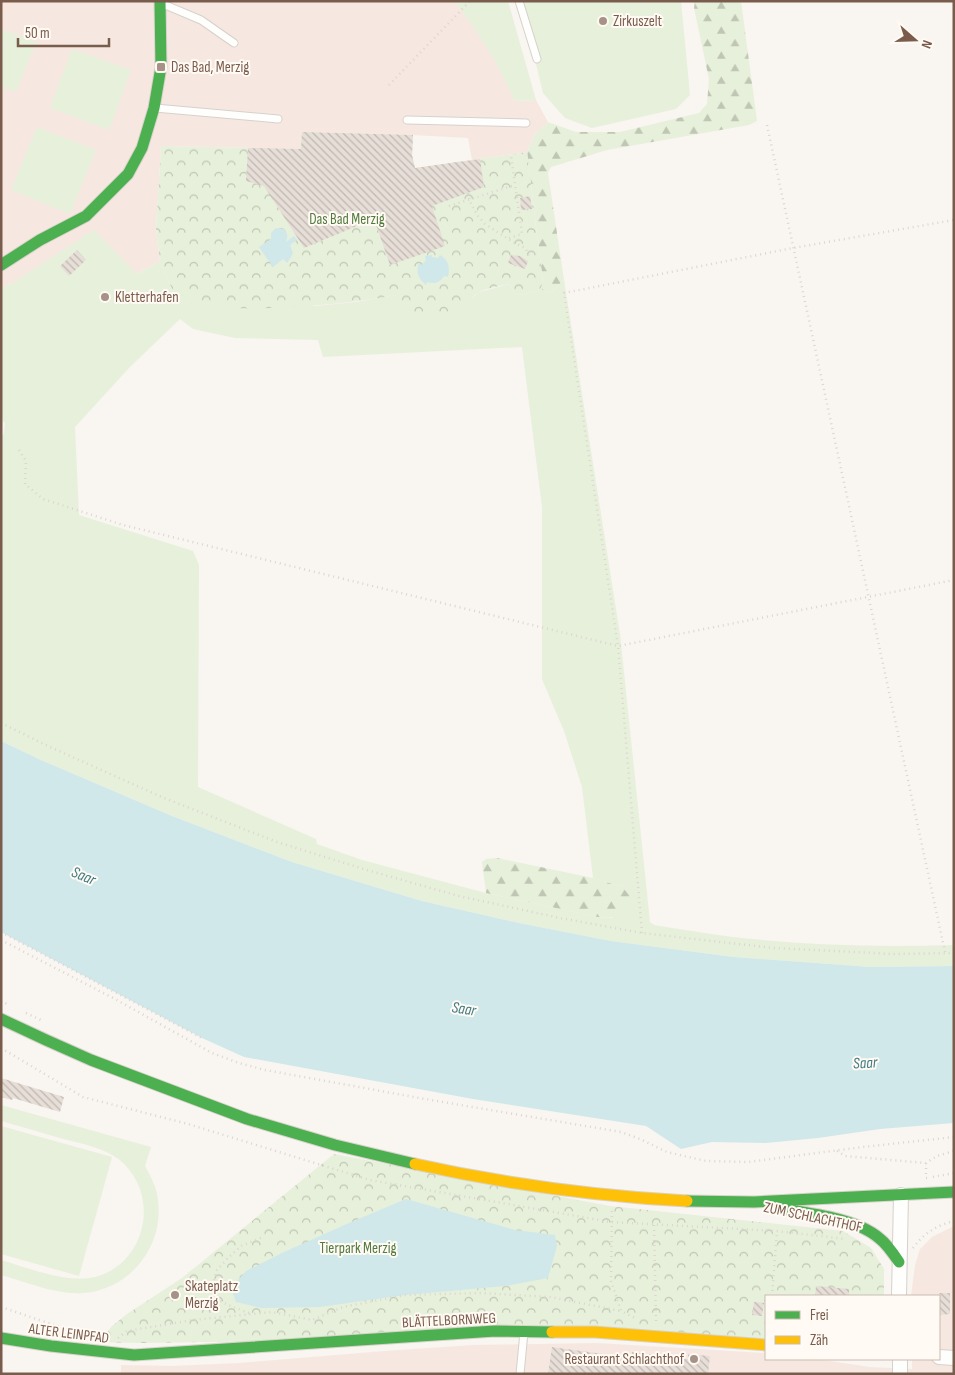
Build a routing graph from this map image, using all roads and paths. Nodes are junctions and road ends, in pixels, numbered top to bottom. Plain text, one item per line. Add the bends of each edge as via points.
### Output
1 (470, 1) edge
2 (519, 1) edge
3 (160, 2) edge
4 (234, 43) dead end
5 (537, 59) dead end
6 (388, 85) dead end
7 (154, 108) junction
8 (278, 119) dead end
9 (407, 120) dead end
10 (526, 123) dead end
11 (767, 125) dead end
12 (511, 156) dead end
13 (515, 185) junction
14 (468, 193) dead end
15 (470, 200) junction
16 (449, 206) dead end
17 (954, 220) edge
18 (508, 238) junction
19 (793, 248) junction
20 (529, 257) dead end
21 (1, 265) edge
22 (19, 450) dead end
23 (954, 580) edge
24 (869, 596) junction
25 (618, 646) junction
26 (1, 723) edge
27 (1, 932) edge
28 (642, 933) junction
29 (1, 940) edge
30 (945, 953) junction
31 (954, 953) edge
32 (1, 1001) edge
33 (10, 1005) dead end
34 (18, 1009) dead end
35 (1, 1018) edge
36 (44, 1021) dead end
37 (202, 1038) dead end
38 (954, 1137) edge
39 (836, 1150) junction
40 (954, 1151) edge
41 (926, 1163) junction
42 (954, 1173) edge
43 (954, 1192) edge
44 (901, 1194) junction
45 (613, 1197) junction
46 (742, 1203) junction
47 (954, 1221) edge
48 (654, 1225) dead end
49 (777, 1231) dead end
50 (263, 1237) dead end
51 (899, 1262) junction
52 (772, 1295) edge
53 (899, 1295) edge
54 (1, 1307) edge
55 (621, 1311) junction
56 (252, 1314) junction
57 (638, 1320) dead end
58 (524, 1332) junction
59 (83, 1335) dead end
60 (657, 1336) junction
61 (1, 1338) edge
62 (116, 1340) dead end
63 (765, 1345) edge
64 (134, 1355) joint
65 (940, 1357) edge
66 (954, 1358) edge
67 (900, 1360) edge
68 (520, 1374) edge
69 (900, 1374) edge

1 - 6 path
2 - 5 lane
3 - 4 lane via 201,20
3 - 7 street via 161,67
7 - 8 lane
7 - 21 street via 142,148 128,174 86,216
9 - 10 lane
11 - 19 path
12 - 13 path
13 - 15 path
13 - 18 path via 522,234
14 - 15 path
15 - 16 path
15 - 18 path via 485,224
17 - 19 path
18 - 20 path via 526,249
19 - 24 path
19 - 25 path via 564,292
22 - 25 path via 26,461 24,484 43,499 123,525
23 - 24 path
24 - 25 path
24 - 30 path
25 - 28 path
26 - 28 path via 164,798 277,842 459,896
27 - 37 path
28 - 30 path via 774,948 892,954
29 - 39 path via 212,1052 265,1070 621,1132 667,1152 706,1161 748,1162
30 - 31 path
32 - 33 path
34 - 36 path
35 - 45 street via 147,1082 284,1130 452,1172
38 - 39 path
39 - 41 path via 845,1156
40 - 41 path
41 - 42 path via 926,1178
43 - 44 street
44 - 46 street
44 - 51 street
45 - 46 street
45 - 55 path via 611,1281
46 - 51 street, ZUM SCHLACHTHOF via 795,1211 868,1229 880,1238
47 - 51 path via 936,1227 922,1237 908,1256
48 - 60 path
49 - 52 path
50 - 56 path via 241,1246 228,1258 217,1270 212,1286 217,1299
51 - 53 street
54 - 59 path
55 - 56 path via 550,1297 481,1294 405,1296 342,1307 312,1320 272,1312
55 - 57 path
56 - 62 path via 127,1331
58 - 60 street, BLÄTTELBORNWEG
58 - 64 street, BLÄTTELBORNWEG via 495,1331
58 - 68 lane
60 - 63 street, BLÄTTELBORNWEG
61 - 64 street, ALTER LEINPFAD
65 - 66 street
67 - 69 street

